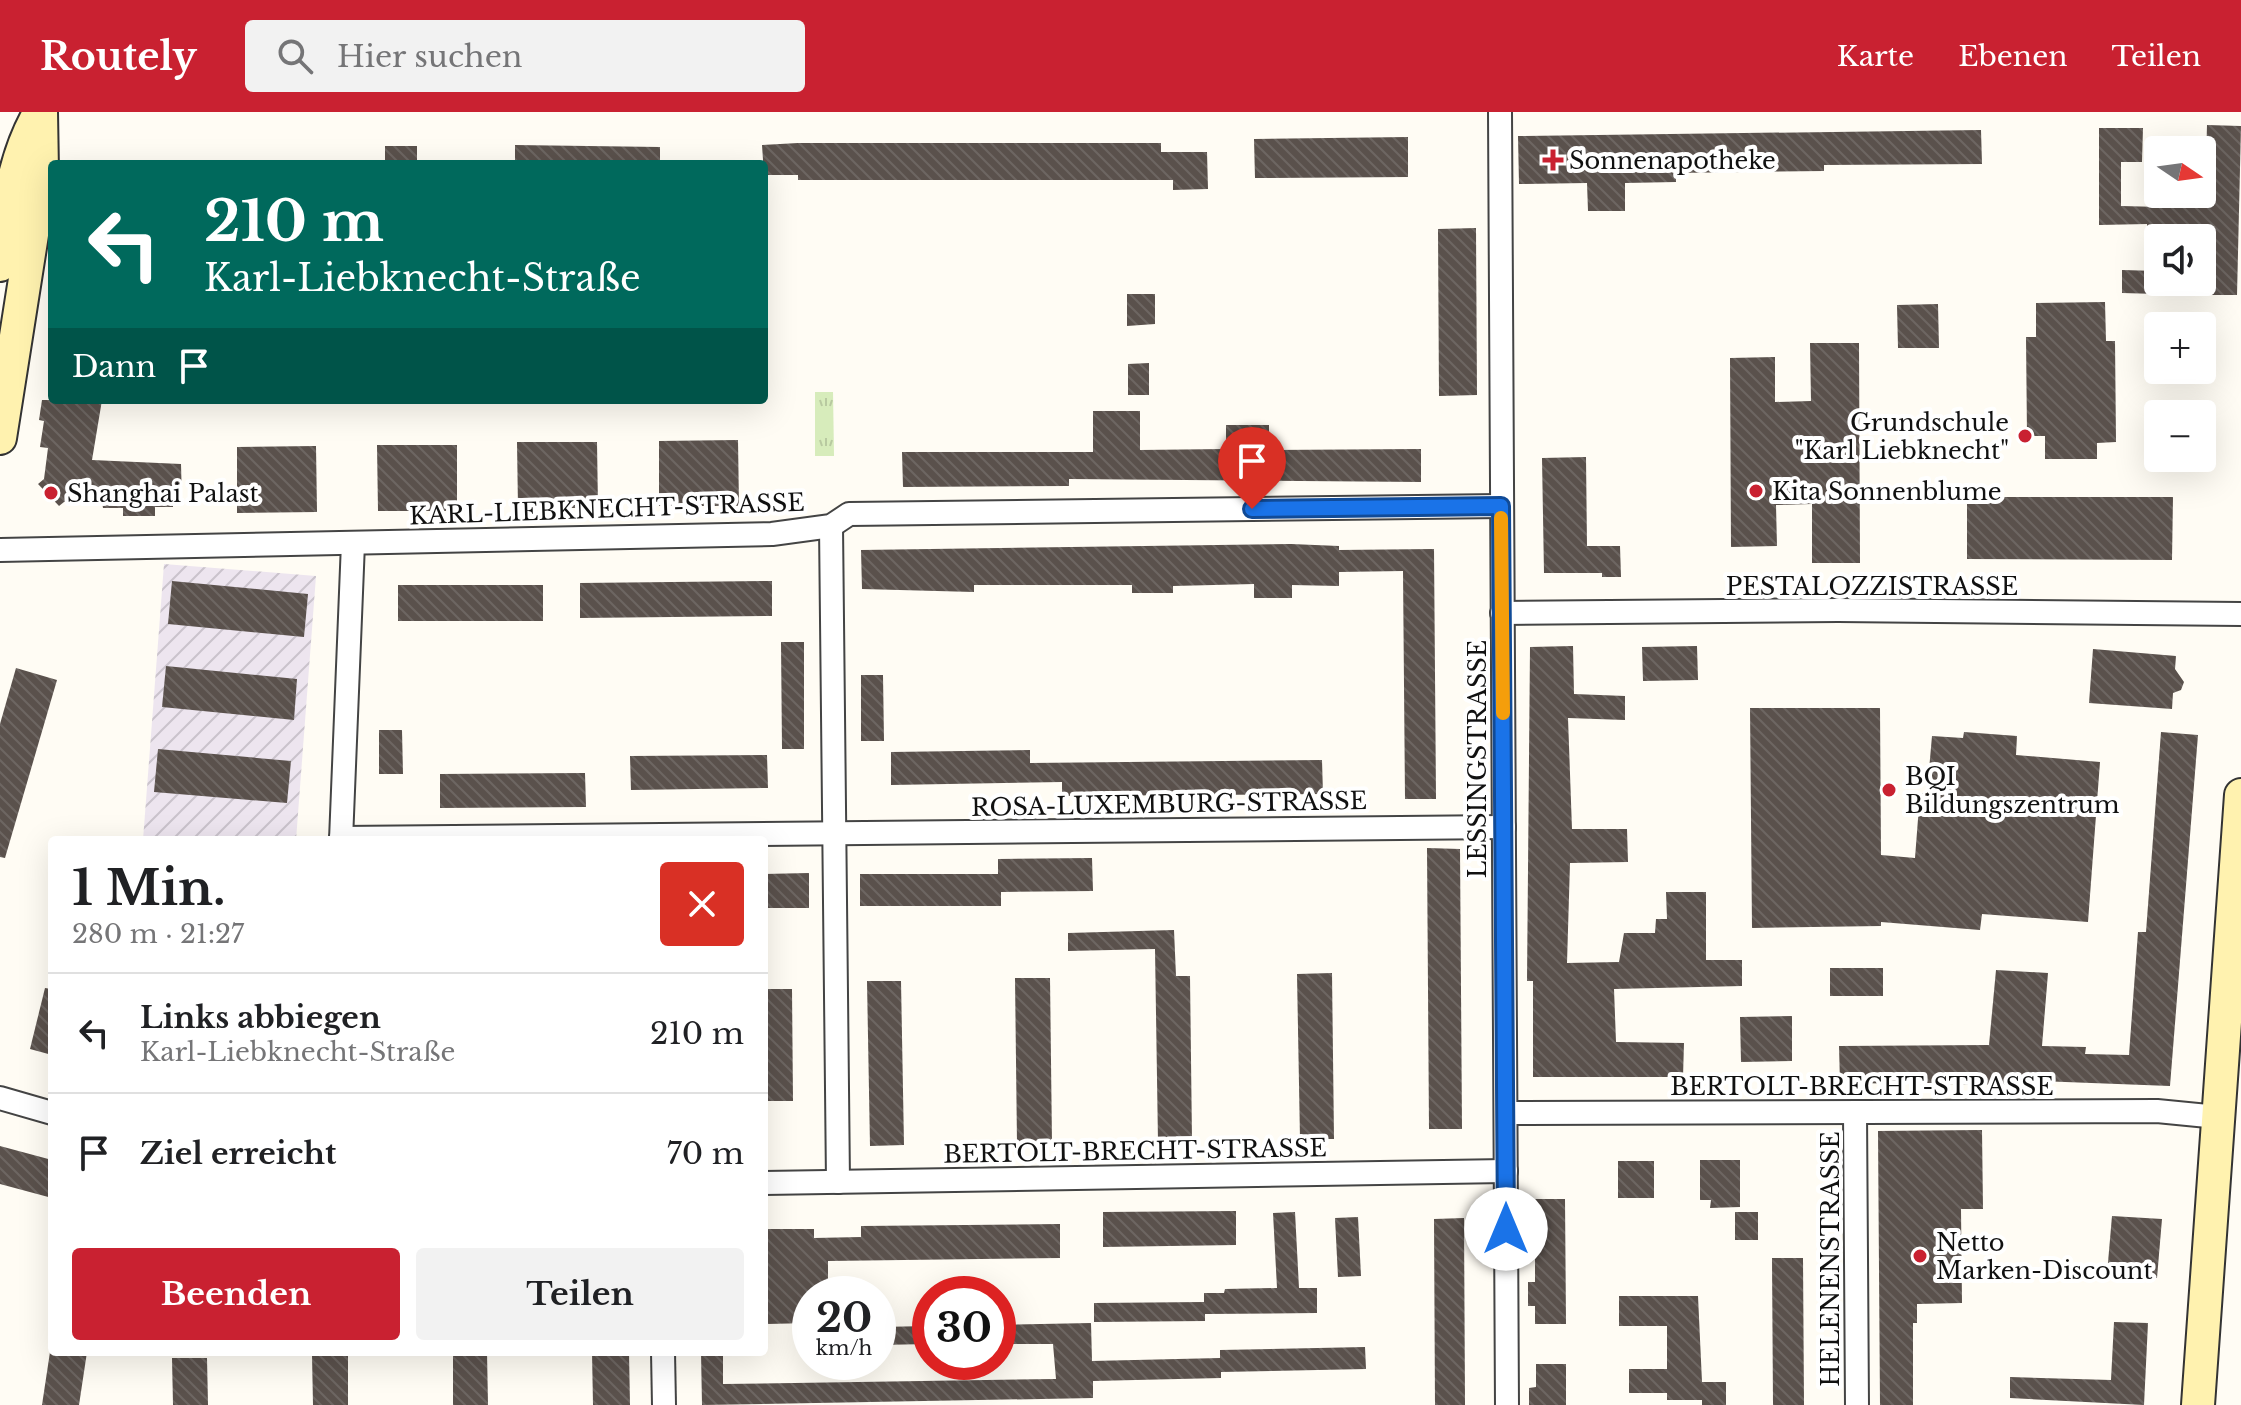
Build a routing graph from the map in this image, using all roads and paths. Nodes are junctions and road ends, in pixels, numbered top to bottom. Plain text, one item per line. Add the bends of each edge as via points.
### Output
1 (40, 112) edge
2 (1500, 112) edge
3 (0, 265) edge
4 (6, 362) edge
5 (0, 438) edge
6 (1501, 506) junction
7 (831, 526) junction
8 (353, 543) junction
9 (0, 550) edge
10 (1502, 613) junction
11 (2241, 614) edge
12 (2241, 795) edge
13 (1504, 827) junction
14 (835, 833) junction
15 (341, 836) edge
16 (588, 836) edge
17 (0, 1098) edge
18 (48, 1112) edge
19 (1855, 1112) junction
20 (1506, 1113) junction
21 (2218, 1117) junction
22 (1506, 1171) junction
23 (838, 1182) junction
24 (768, 1183) edge
25 (663, 1356) edge
26 (664, 1405) edge
27 (1507, 1405) edge
28 (1857, 1405) edge
29 (2198, 1405) edge

1 - 3 street via 16,165
1 - 4 street via 42,171
2 - 6 street, LESSINGSTRASSE
4 - 5 street
6 - 7 street, KARL-LIEBKNECHT-STRASSE via 849,514
6 - 10 street, LESSINGSTRASSE
7 - 8 street, KARL-LIEBKNECHT-STRASSE via 772,534
7 - 14 street
8 - 9 street, KARL-LIEBKNECHT-STRASSE
8 - 15 street, ROSA-LUXEMBURG-STRASSE
10 - 11 street, PESTALOZZISTRASSE
10 - 13 street, LESSINGSTRASSE
12 - 21 street
13 - 14 street, ROSA-LUXEMBURG-STRASSE
13 - 20 street, LESSINGSTRASSE
14 - 16 street, ROSA-LUXEMBURG-STRASSE
14 - 23 street
17 - 18 street
19 - 20 street, BERTOLT-BRECHT-STRASSE
19 - 21 street, BERTOLT-BRECHT-STRASSE via 2157,1111
19 - 28 street, HELENENSTRASSE
20 - 22 street, LESSINGSTRASSE
21 - 29 street
22 - 23 street, BERTOLT-BRECHT-STRASSE
22 - 27 street, LESSINGSTRASSE
23 - 24 street, BERTOLT-BRECHT-STRASSE
25 - 26 street

